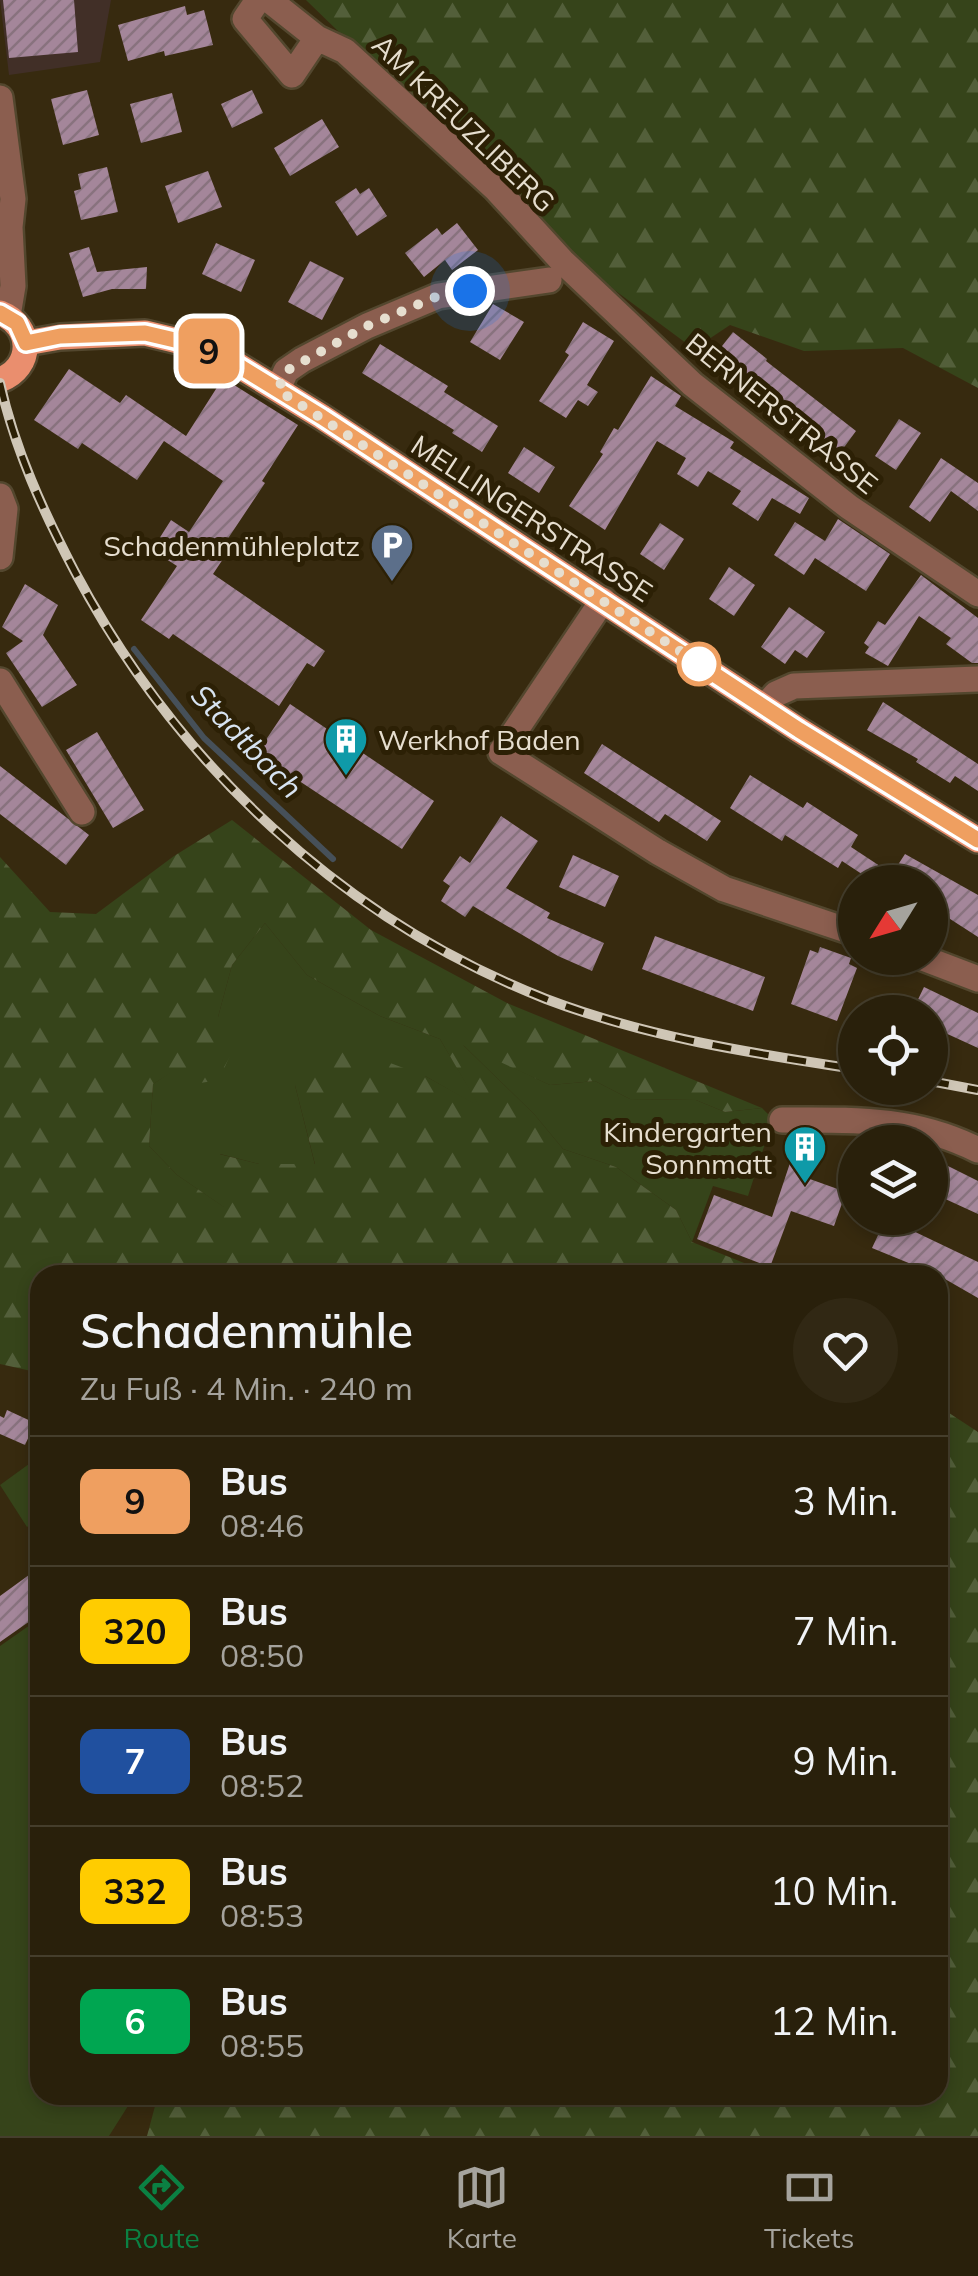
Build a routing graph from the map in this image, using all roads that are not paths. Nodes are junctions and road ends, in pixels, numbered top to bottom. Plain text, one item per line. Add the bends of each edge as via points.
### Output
1 (258, 0) edge
2 (269, 0) edge
3 (316, 38) junction
4 (0, 98) edge
5 (556, 270) junction
6 (4, 315) edge
7 (26, 343) junction
8 (0, 380) edge
9 (278, 390) junction
10 (0, 496) edge
11 (0, 557) edge
12 (978, 594) edge
13 (602, 600) junction
14 (978, 679) edge
15 (0, 681) edge
16 (764, 707) junction
17 (82, 812) dead end
18 (978, 840) edge
19 (838, 928) edge
20 (948, 967) edge
21 (978, 979) edge
22 (782, 1120) dead end
23 (978, 1150) edge

1 - 3 street via 245,19 292,74
2 - 3 street, AM KREUZLIBERG
3 - 5 street, AM KREUZLIBERG via 346,51 496,190
4 - 6 street via 14,198 13,286
5 - 9 street via 438,296 367,326 286,371
5 - 12 street, BERNERSTRASSE via 850,507
6 - 7 main road via 17,323
7 - 8 main road via 22,364
7 - 9 main road, MELLINGERSTRASSE via 156,335 226,358
9 - 13 main road, MELLINGERSTRASSE
10 - 11 street via 6,508
13 - 16 main road, MELLINGERSTRASSE
13 - 19 street via 501,752 724,889
14 - 16 street via 794,686
15 - 17 street
16 - 18 main road, MELLINGERSTRASSE
20 - 21 street
22 - 23 street via 883,1120

